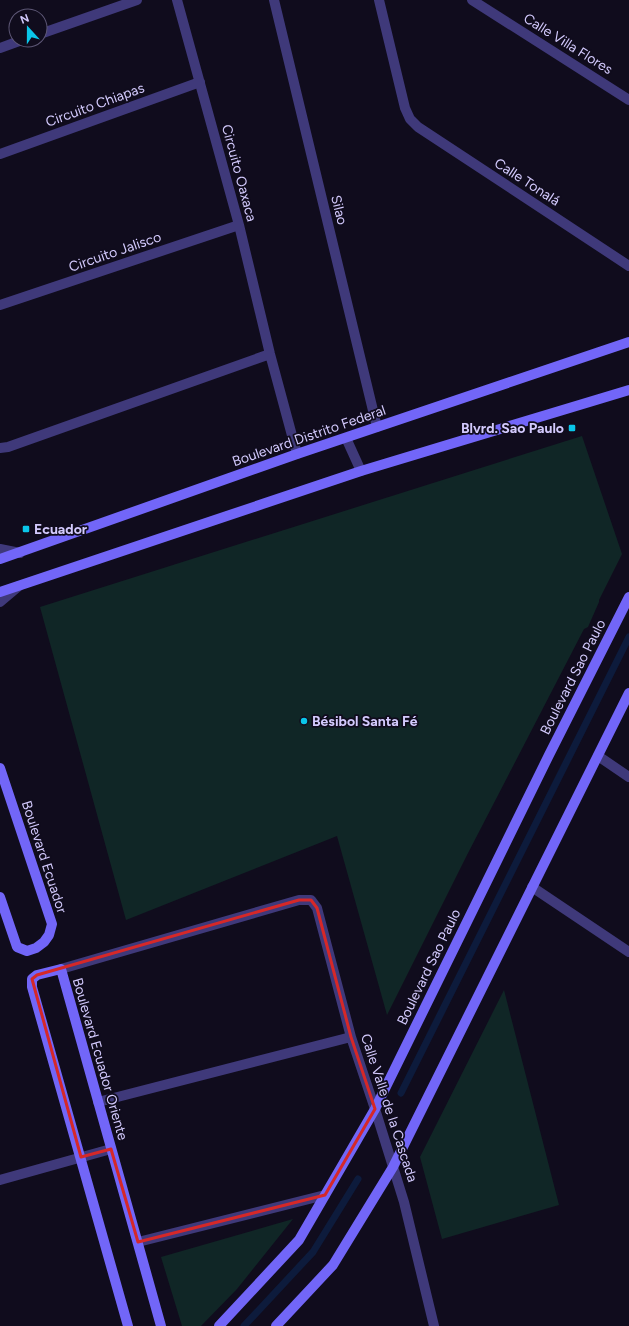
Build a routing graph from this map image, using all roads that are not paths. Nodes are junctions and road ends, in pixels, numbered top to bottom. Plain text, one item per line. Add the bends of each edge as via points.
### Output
1 (137, 0) edge
2 (177, 0) edge
3 (274, 0) edge
4 (379, 0) edge
5 (472, 0) edge
6 (48, 31) edge
7 (200, 82) junction
8 (629, 100) edge
9 (0, 154) edge
10 (239, 225) junction
11 (629, 266) edge
12 (0, 305) edge
13 (629, 342) edge
14 (270, 354) junction
15 (629, 390) edge
16 (377, 427) junction
17 (346, 438) junction
18 (0, 448) edge
19 (297, 454) junction
20 (360, 471) junction
21 (0, 550) edge
22 (20, 553) junction
23 (0, 559) edge
24 (19, 586) junction
25 (0, 592) edge
26 (629, 597) edge
27 (0, 602) edge
28 (629, 693) edge
29 (598, 756) junction
30 (0, 768) edge
31 (629, 777) edge
32 (532, 887) junction
33 (0, 897) edge
34 (629, 952) edge
35 (61, 968) junction
36 (351, 1036) junction
37 (98, 1102) junction
38 (375, 1109) junction
39 (111, 1149) junction
40 (81, 1157) junction
41 (394, 1167) junction
42 (0, 1180) edge
43 (325, 1195) junction
44 (138, 1242) junction
45 (128, 1326) edge
46 (161, 1326) edge
47 (219, 1326) edge
48 (276, 1326) edge
49 (434, 1326) edge

1 - 6 street
2 - 7 street, Circuito Oaxaca
3 - 16 street, Silao
4 - 11 street, Calle Tonalá via 410,119 418,127
5 - 8 street, Calle Villa Flores
7 - 9 street, Circuito Chiapas
7 - 10 street, Circuito Oaxaca
10 - 12 street, Circuito Jalisco
10 - 14 street, Circuito Oaxaca
13 - 16 street, Boulevard Distrito Federal
14 - 18 street
14 - 19 street, Circuito Oaxaca
15 - 20 street
16 - 17 street, Boulevard Distrito Federal
17 - 19 street, Boulevard Distrito Federal
17 - 20 street
19 - 22 street, Boulevard Distrito Federal
20 - 24 street
21 - 22 street
22 - 23 street, Boulevard Distrito Federal
24 - 25 street
24 - 27 street
26 - 38 street, Boulevard Sao Paulo via 548,755
28 - 29 street
29 - 31 street
29 - 32 street
30 - 33 street, Boulevard Ecuador via 52,924 44,942 27,951 17,947
32 - 34 street
32 - 41 street
35 - 36 street, Calle Valle de la Cascada via 299,900 311,900 317,908
35 - 37 street, Boulevard Ecuador Oriente
35 - 40 street, Boulevard Ecuador Oriente via 37,974 32,979 32,987
36 - 37 street
36 - 38 street, Calle Valle de la Cascada
37 - 39 street, Boulevard Ecuador Oriente
38 - 41 street, Calle Valle de la Cascada
38 - 43 street, Boulevard Sao Paulo
39 - 40 street
39 - 44 street, Boulevard Ecuador Oriente
40 - 42 street
40 - 45 street, Boulevard Ecuador Oriente
41 - 48 street via 333,1265
41 - 49 street, Calle Valle de la Cascada
43 - 44 street
43 - 47 street, Boulevard Sao Paulo via 299,1240
44 - 46 street, Boulevard Ecuador Oriente

